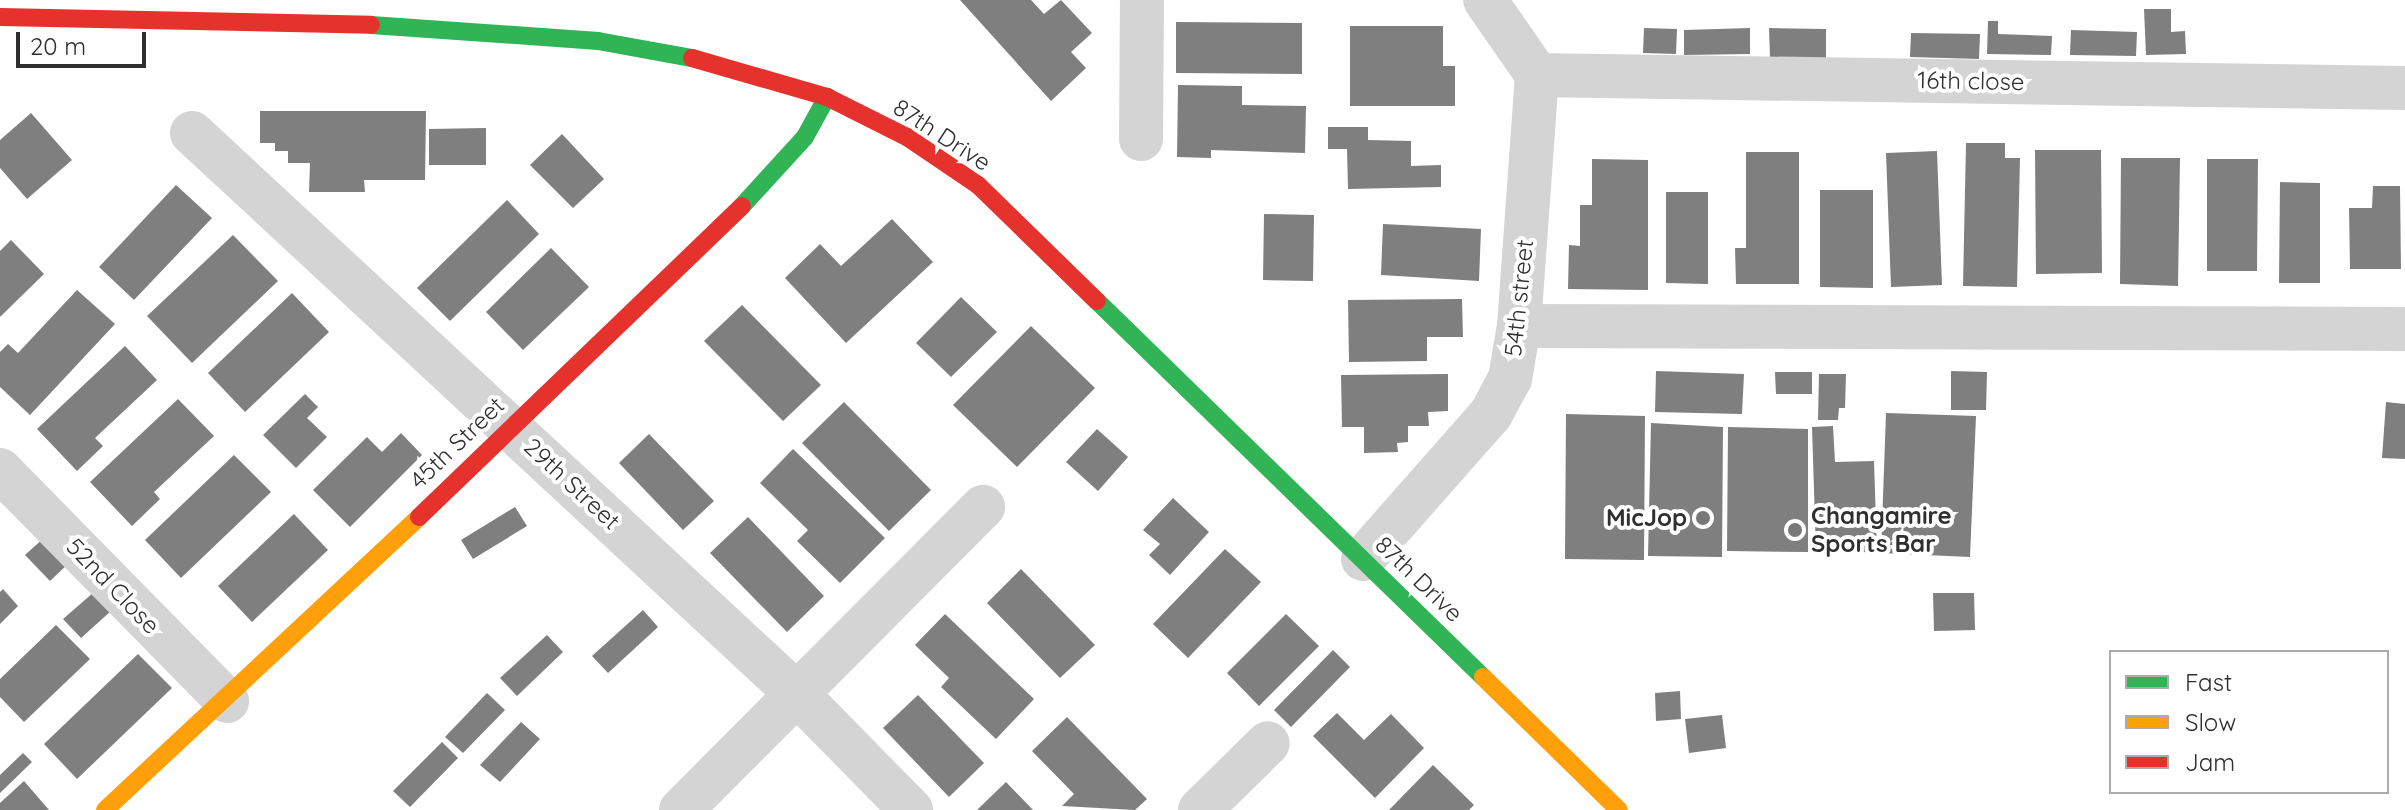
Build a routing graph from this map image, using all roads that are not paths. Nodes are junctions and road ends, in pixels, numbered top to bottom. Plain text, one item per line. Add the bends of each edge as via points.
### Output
1 (1142, 0) edge
2 (1485, 0) edge
3 (354, 12) edge
4 (0, 17) edge
5 (1537, 75) junction
6 (2405, 88) edge
7 (827, 97) junction
8 (192, 133) dead end
9 (1141, 139) dead end
10 (1519, 326) junction
11 (2405, 329) edge
12 (509, 425) junction
13 (0, 470) edge
14 (983, 507) dead end
15 (1363, 559) junction
16 (797, 694) junction
17 (227, 701) junction
18 (1268, 743) dead end
19 (105, 810) edge
20 (681, 810) edge
21 (911, 810) edge
22 (1200, 810) edge
23 (1619, 810) edge

1 - 9 street
2 - 5 street
3 - 4 street, 87th Drive via 176,24
3 - 7 street, 87th Drive via 598,41 715,62
5 - 6 street, 16th close
5 - 10 street, 54th street
7 - 12 street, 45th Street via 805,137 770,179
7 - 15 street, 87th Drive via 907,137 978,185
8 - 12 street, 29th Street
10 - 11 street
10 - 15 street, 54th street via 1504,397
12 - 16 street, 29th Street
12 - 17 street, 45th Street
13 - 17 street, 52nd Close
14 - 16 street
15 - 23 street, 87th Drive
16 - 20 street
16 - 21 street, 29th Street
17 - 19 street, 45th Street
18 - 22 street

